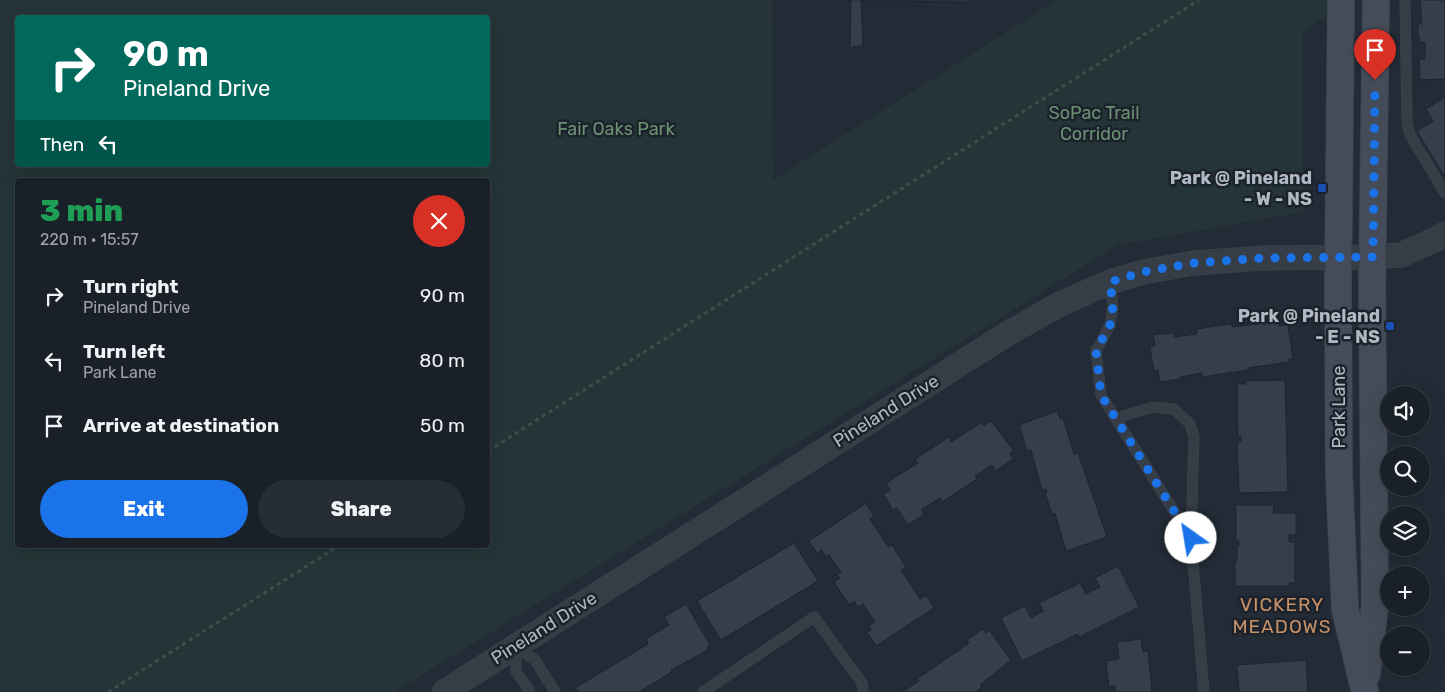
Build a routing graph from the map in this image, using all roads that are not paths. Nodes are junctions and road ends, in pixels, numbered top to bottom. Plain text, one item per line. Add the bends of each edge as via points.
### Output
1 (1341, 0) edge
2 (1376, 0) edge
3 (1405, 0) edge
4 (1444, 190) edge
5 (1445, 234) edge
6 (1373, 257) junction
7 (1339, 258) junction
8 (1110, 282) junction
9 (1116, 418) junction
10 (1191, 538) junction
11 (516, 646) junction
12 (444, 692) edge
13 (530, 692) edge
14 (555, 692) edge
15 (703, 692) edge
16 (863, 692) edge
17 (1204, 692) edge
18 (1365, 692) edge

1 - 7 main road, Park Lane
2 - 6 main road, Park Lane
3 - 4 lane via 1407,123 1410,135
5 - 6 street, Pineland Drive via 1401,254
6 - 7 street, Pineland Drive
6 - 18 main road, Park Lane via 1375,604
7 - 8 street, Pineland Drive via 1263,258 1194,263
7 - 18 main road, Park Lane via 1339,474 1346,609
8 - 9 lane via 1113,306 1110,325 1096,351 1101,395
8 - 11 street, Pineland Drive via 1060,304 1007,334
9 - 10 lane
9 - 10 lane via 1153,407 1167,408 1174,409 1190,424 1194,437
10 - 17 lane
11 - 12 street, Pineland Drive
11 - 13 lane via 516,672
11 - 14 lane via 535,660
15 - 16 lane via 814,617 862,683

